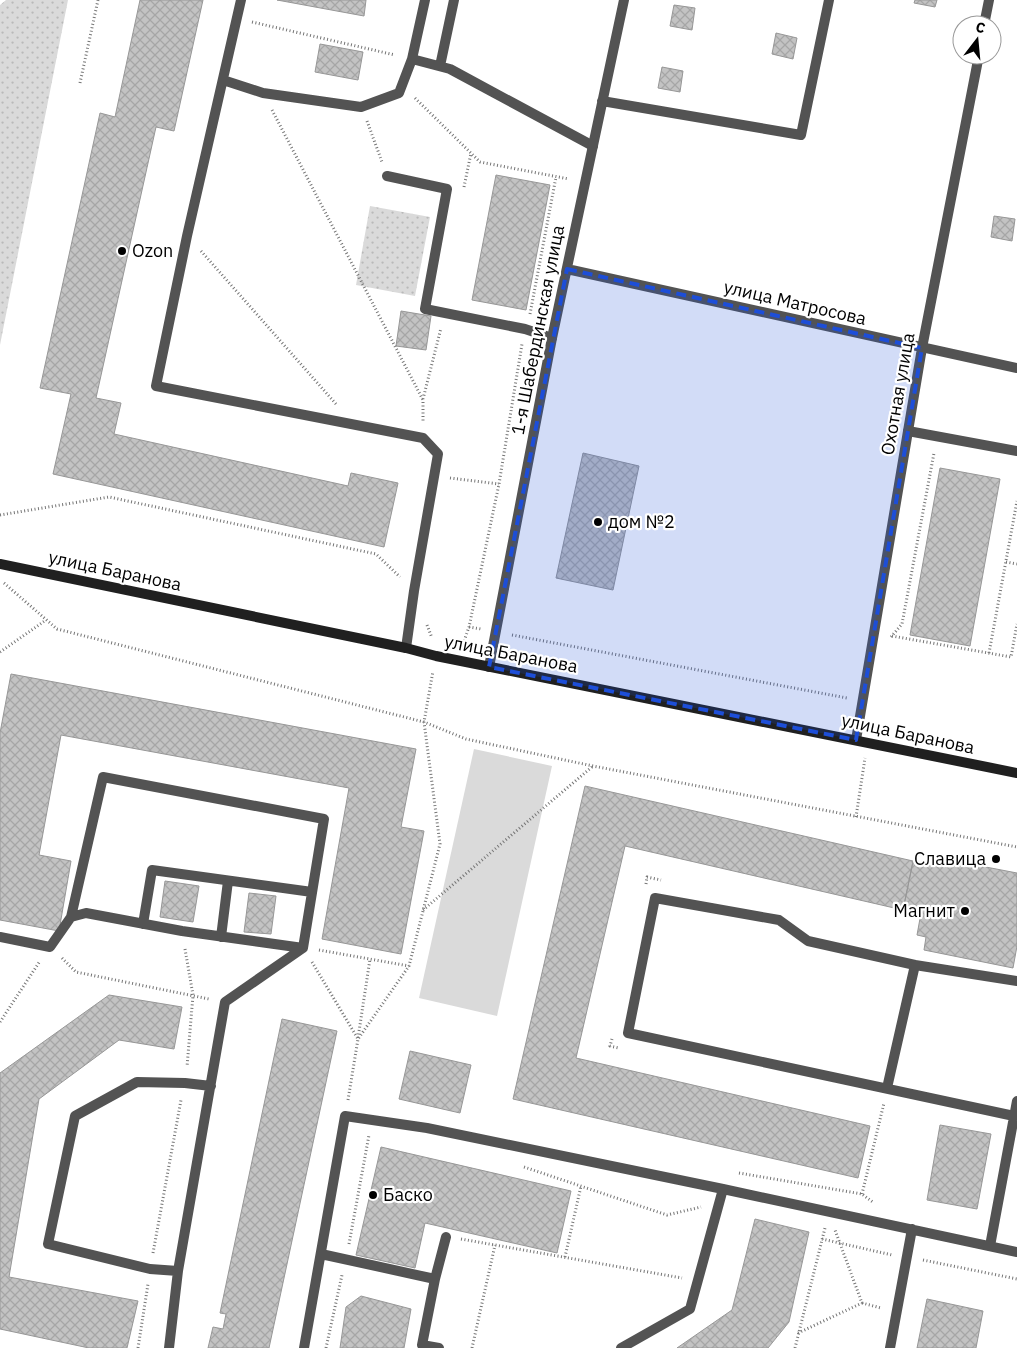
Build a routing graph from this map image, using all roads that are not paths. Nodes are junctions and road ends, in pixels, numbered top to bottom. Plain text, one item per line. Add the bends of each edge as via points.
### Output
1 (241, 0) edge
2 (425, 0) edge
3 (454, 0) edge
4 (624, 0) edge
5 (829, 0) edge
6 (989, 0) edge
7 (986, 15) edge
8 (412, 59) junction
9 (977, 65) edge
10 (440, 66) junction
11 (223, 80) junction
12 (602, 100) junction
13 (593, 146) junction
14 (387, 176) road end
15 (567, 269) junction
16 (552, 338) junction
17 (922, 348) junction
18 (1017, 368) edge
19 (908, 431) junction
20 (1017, 451) edge
21 (0, 564) edge
22 (406, 648) junction
23 (489, 667) junction
24 (856, 740) junction
25 (1017, 773) edge
26 (228, 881) junction
27 (312, 892) junction
28 (71, 917) junction
29 (143, 924) junction
30 (0, 936) edge
31 (221, 937) junction
32 (304, 948) junction
33 (915, 966) junction
34 (1017, 981) edge
35 (211, 1086) junction
36 (887, 1088) junction
37 (1017, 1101) edge
38 (1014, 1116) junction
39 (723, 1189) junction
40 (912, 1230) junction
41 (446, 1237) road end
42 (990, 1246) junction
43 (1017, 1252) edge
44 (321, 1254) junction
45 (178, 1271) junction
46 (435, 1279) junction
47 (169, 1348) edge
48 (304, 1348) edge
49 (439, 1348) edge
50 (621, 1348) edge
51 (890, 1348) edge

1 - 11 street
2 - 8 street
3 - 10 street
4 - 12 street, 1-я Шабердинская улица
5 - 12 street via 801,135
6 - 7 street
8 - 10 street
8 - 11 street via 399,93 361,107 263,94
9 - 17 street, Охотная улица
10 - 13 street
11 - 22 street via 156,386 423,438 438,454
12 - 13 street, 1-я Шабердинская улица
13 - 15 street, 1-я Шабердинская улица
14 - 16 street via 446,190 426,309 525,329
15 - 16 street, 1-я Шабердинская улица
15 - 17 street, улица Матросова
16 - 23 street, 1-я Шабердинская улица
17 - 18 street, улица Матросова
17 - 19 street, Охотная улица
19 - 20 street
19 - 24 street, Охотная улица
21 - 22 street, улица Баранова
22 - 23 street, улица Баранова
23 - 24 street, улица Баранова
24 - 25 street, улица Баранова
26 - 27 street
26 - 29 street via 152,870
26 - 31 street
27 - 28 street via 324,819 103,777
27 - 32 street
28 - 29 street via 86,914
28 - 30 street via 50,947
29 - 31 street
31 - 32 street
32 - 35 street via 225,1002
33 - 34 street
33 - 36 street
33 - 36 street via 808,941 779,920 656,898 628,1033
35 - 45 street
35 - 45 street via 185,1082 137,1082 75,1116 48,1244 150,1268
36 - 38 street
37 - 38 street
38 - 42 street
39 - 40 street
39 - 44 street via 427,1128 345,1116
39 - 50 street via 690,1309
40 - 42 street
40 - 51 street
41 - 46 street
42 - 43 street
44 - 46 street
44 - 48 street
45 - 47 street
46 - 49 street via 422,1345

